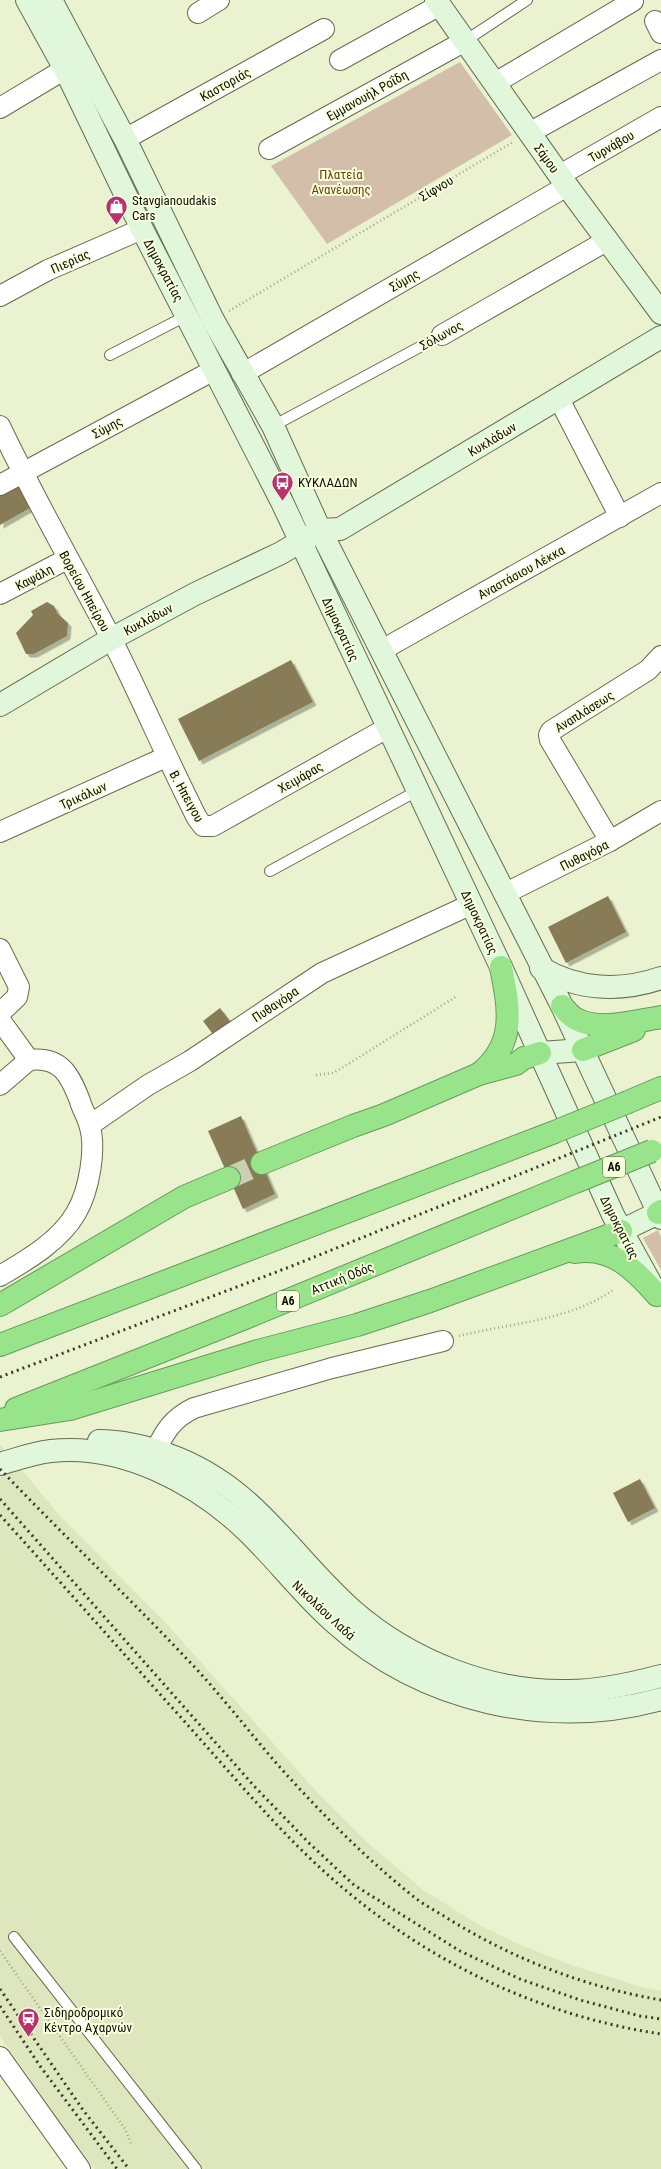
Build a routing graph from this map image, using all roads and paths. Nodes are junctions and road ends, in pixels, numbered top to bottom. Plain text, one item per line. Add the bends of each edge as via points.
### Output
1 (27, 0) edge
2 (51, 0) edge
3 (219, 0) edge
4 (527, 0) edge
5 (632, 2) dead end
6 (438, 3) edge
7 (198, 13) dead end
8 (324, 29) dead end
9 (465, 42) junction
10 (340, 60) dead end
11 (661, 60) edge
12 (65, 69) junction
13 (495, 83) junction
14 (0, 108) edge
15 (661, 117) edge
16 (529, 133) junction
17 (125, 139) junction
18 (270, 149) dead end
19 (564, 181) junction
20 (142, 229) junction
21 (608, 240) junction
22 (0, 296) edge
23 (661, 313) edge
24 (188, 315) junction
25 (213, 320) junction
26 (442, 335) joint
27 (661, 337) edge
28 (110, 355) dead end
29 (214, 370) junction
30 (242, 374) junction
31 (559, 399) junction
32 (0, 426) edge
33 (273, 426) junction
34 (22, 473) junction
35 (0, 485) edge
36 (661, 494) edge
37 (620, 517) junction
38 (320, 530) junction
39 (300, 540) junction
40 (67, 559) junction
41 (0, 594) edge
42 (111, 639) junction
43 (382, 650) junction
44 (661, 656) edge
45 (0, 705) edge
46 (387, 728) junction
47 (166, 757) junction
48 (417, 791) junction
49 (661, 811) edge
50 (213, 826) joint
51 (0, 832) edge
52 (610, 842) junction
53 (270, 871) dead end
54 (504, 894) junction
55 (472, 904) junction
56 (0, 949) edge
57 (501, 967) junction
58 (541, 968) junction
59 (661, 978) edge
60 (457, 996) dead end
61 (562, 1006) junction
62 (0, 1012) edge
63 (661, 1018) edge
64 (0, 1021) edge
65 (583, 1050) junction
66 (540, 1053) junction
67 (29, 1060) junction
68 (479, 1074) junction
69 (316, 1075) dead end
70 (0, 1085) edge
71 (661, 1088) edge
72 (90, 1125) junction
73 (657, 1149) edge
74 (262, 1163) tunnel mouth
75 (229, 1178) tunnel mouth
76 (660, 1214) edge
77 (621, 1231) junction
78 (556, 1254) junction
79 (0, 1276) edge
80 (613, 1290) dead end
81 (659, 1299) edge
82 (0, 1304) edge
83 (443, 1341) joint
84 (0, 1345) edge
85 (0, 1415) edge
86 (0, 1420) edge
87 (156, 1450) junction
88 (8, 1462) edge
89 (661, 1676) edge
90 (661, 1699) edge
91 (14, 1937) dead end
92 (0, 1951) edge
93 (0, 2057) edge
94 (132, 2146) dead end
95 (80, 2169) edge
96 (196, 2169) edge

1 - 12 main road, Δημοκρατίας
2 - 17 main road, Δημοκρατίας
3 - 7 street
4 - 9 lane
5 - 13 street
6 - 9 main road, Σάμου
6 - 10 street
8 - 17 street, Καστοριάς
9 - 13 main road, Σάμου
9 - 18 street, Εμμανουήλ Ροΐδη
11 - 16 street
12 - 14 street
12 - 20 main road, Δημοκρατίας
13 - 16 main road, Σάμου
15 - 19 street, Τυρνάβου
16 - 19 main road, Σάμου
16 - 25 path, Σίφνου
17 - 25 main road, Δημοκρατίας
19 - 21 main road, Σάμου
19 - 30 street, Σύμης
20 - 22 street, Πιερίας via 48,270
20 - 24 main road, Δημοκρατίας
21 - 23 main road, Σάμου
21 - 26 street, Σόλωνος
24 - 28 lane
24 - 29 main road, Δημοκρατίας
25 - 30 main road, Δημοκρατίας
26 - 33 lane, Σόλωνος
27 - 31 main road, Κυκλάδων
29 - 34 street, Σύμης
29 - 39 main road, Δημοκρατίας
30 - 33 main road, Δημοκρατίας
31 - 37 street
31 - 38 main road, Κυκλάδων via 340,529
32 - 34 street, Βορείου Ηπείρου
33 - 38 main road, Δημοκρατίας
34 - 35 street, Σύμης
34 - 40 street, Βορείου Ηπείρου
36 - 37 street, Αναστάσιου Λέκκα
37 - 43 street, Αναστάσιου Λέκκα
38 - 39 main road
38 - 43 main road, Δημοκρατίας
39 - 42 main road, Κυκλάδων via 281,553 195,594
39 - 46 main road, Δημοκρατίας
40 - 41 street, Καψάλη
40 - 42 street, Βορείου Ηπείρου
42 - 45 main road, Κυκλάδων
42 - 47 street, Βορείου Ηπείρου
43 - 54 main road, Δημοκρατίας
44 - 52 street, Αναπλάσεως via 648,670 551,731 549,736
46 - 48 main road, Δημοκρατίας
46 - 50 street, Χειμάρας
47 - 50 street, Β. Ηπειγου via 197,818 203,826
47 - 51 street, Τρικάλων
48 - 53 lane
48 - 55 main road, Δημοκρατίας
49 - 52 street, Πυθαγόρα
52 - 54 street, Πυθαγόρα
54 - 58 main road, Δημοκρατίας
55 - 57 main road, Δημοκρατίας
55 - 72 street, Πυθαγόρα via 322,973 190,1062 148,1085
56 - 62 street via 19,987 17,998
57 - 66 main road, Δημοκρατίας
57 - 68 highway via 509,1019 500,1050 492,1064
58 - 59 main road via 569,982 593,986 628,986
58 - 61 main road, Δημοκρατίας
60 - 69 path via 333,1073
61 - 63 highway via 574,1018 588,1023 608,1025
61 - 65 main road, Δημοκρατίας
63 - 65 highway
64 - 67 street
65 - 66 main road
65 - 76 main road, Δημοκρατίας
66 - 68 highway via 524,1058 516,1064
66 - 77 main road, Δημοκρατίας
67 - 70 street
67 - 72 street via 46,1060 61,1067 73,1083
68 - 74 highway
71 - 84 highway, bridge via 552,1133
72 - 79 street via 88,1182 68,1226 56,1238
73 - 85 highway, Αττική Οδός / Α6, bridge via 245,1318
75 - 82 highway via 184,1197
76 - 77 main road
77 - 78 highway
77 - 81 main road, Δημοκρατίας
78 - 81 highway via 582,1251 615,1257 639,1274
78 - 86 highway via 357,1325 258,1351 70,1409
80 - 83 path via 589,1304 570,1311
83 - 87 street via 332,1368 194,1408 174,1420
87 - 88 main road, Νικολάου Λαδά via 107,1441 83,1441 50,1445
87 - 89 main road, Νικολάου Λαδά via 210,1473 237,1492 352,1610 386,1636 436,1664 499,1683 531,1689 568,1691 632,1684
88 - 90 main road, Νικολάου Λαδά via 52,1451 83,1451 129,1460 177,1478 222,1507 335,1624 409,1674 444,1689 497,1705 542,1711 592,1712
91 - 96 lane
92 - 94 path via 125,2130
93 - 95 street

